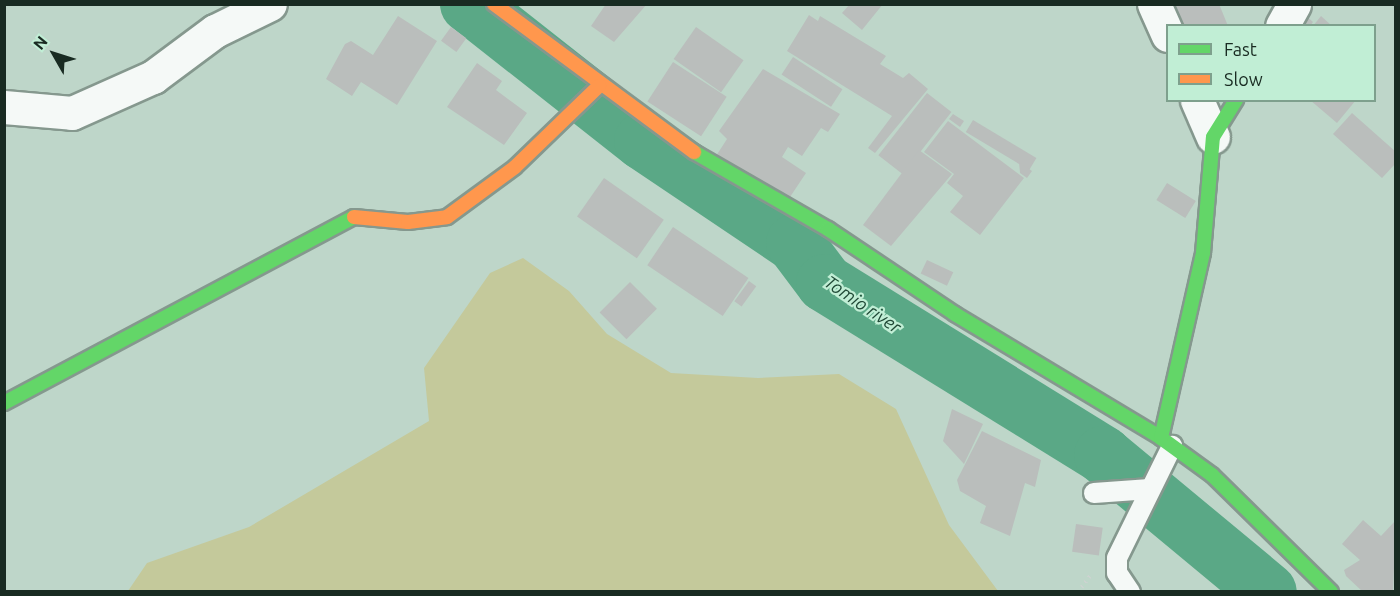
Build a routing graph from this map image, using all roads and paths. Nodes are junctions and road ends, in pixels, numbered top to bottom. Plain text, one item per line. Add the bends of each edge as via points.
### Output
1 (270, 4) edge
2 (494, 4) edge
3 (1154, 4) edge
4 (1294, 4) edge
5 (1283, 24) edge
6 (1166, 33) edge
7 (599, 86) junction
8 (1198, 102) edge
9 (1235, 102) edge
10 (4, 107) edge
11 (1213, 136) junction
12 (4, 403) edge
13 (1167, 442) junction
14 (1150, 489) junction
15 (1094, 493) dead end
16 (1130, 591) edge
17 (1331, 591) edge

1 - 10 street via 215,31 153,77 72,113
2 - 7 street
3 - 6 street
4 - 5 street
7 - 12 street via 515,167 447,217 408,222 355,217
7 - 13 street via 700,157 828,229 955,314
8 - 11 street
9 - 11 street
11 - 13 street via 1203,253
13 - 14 lane
13 - 17 street via 1212,475
14 - 15 lane
14 - 16 lane via 1117,558 1117,573

